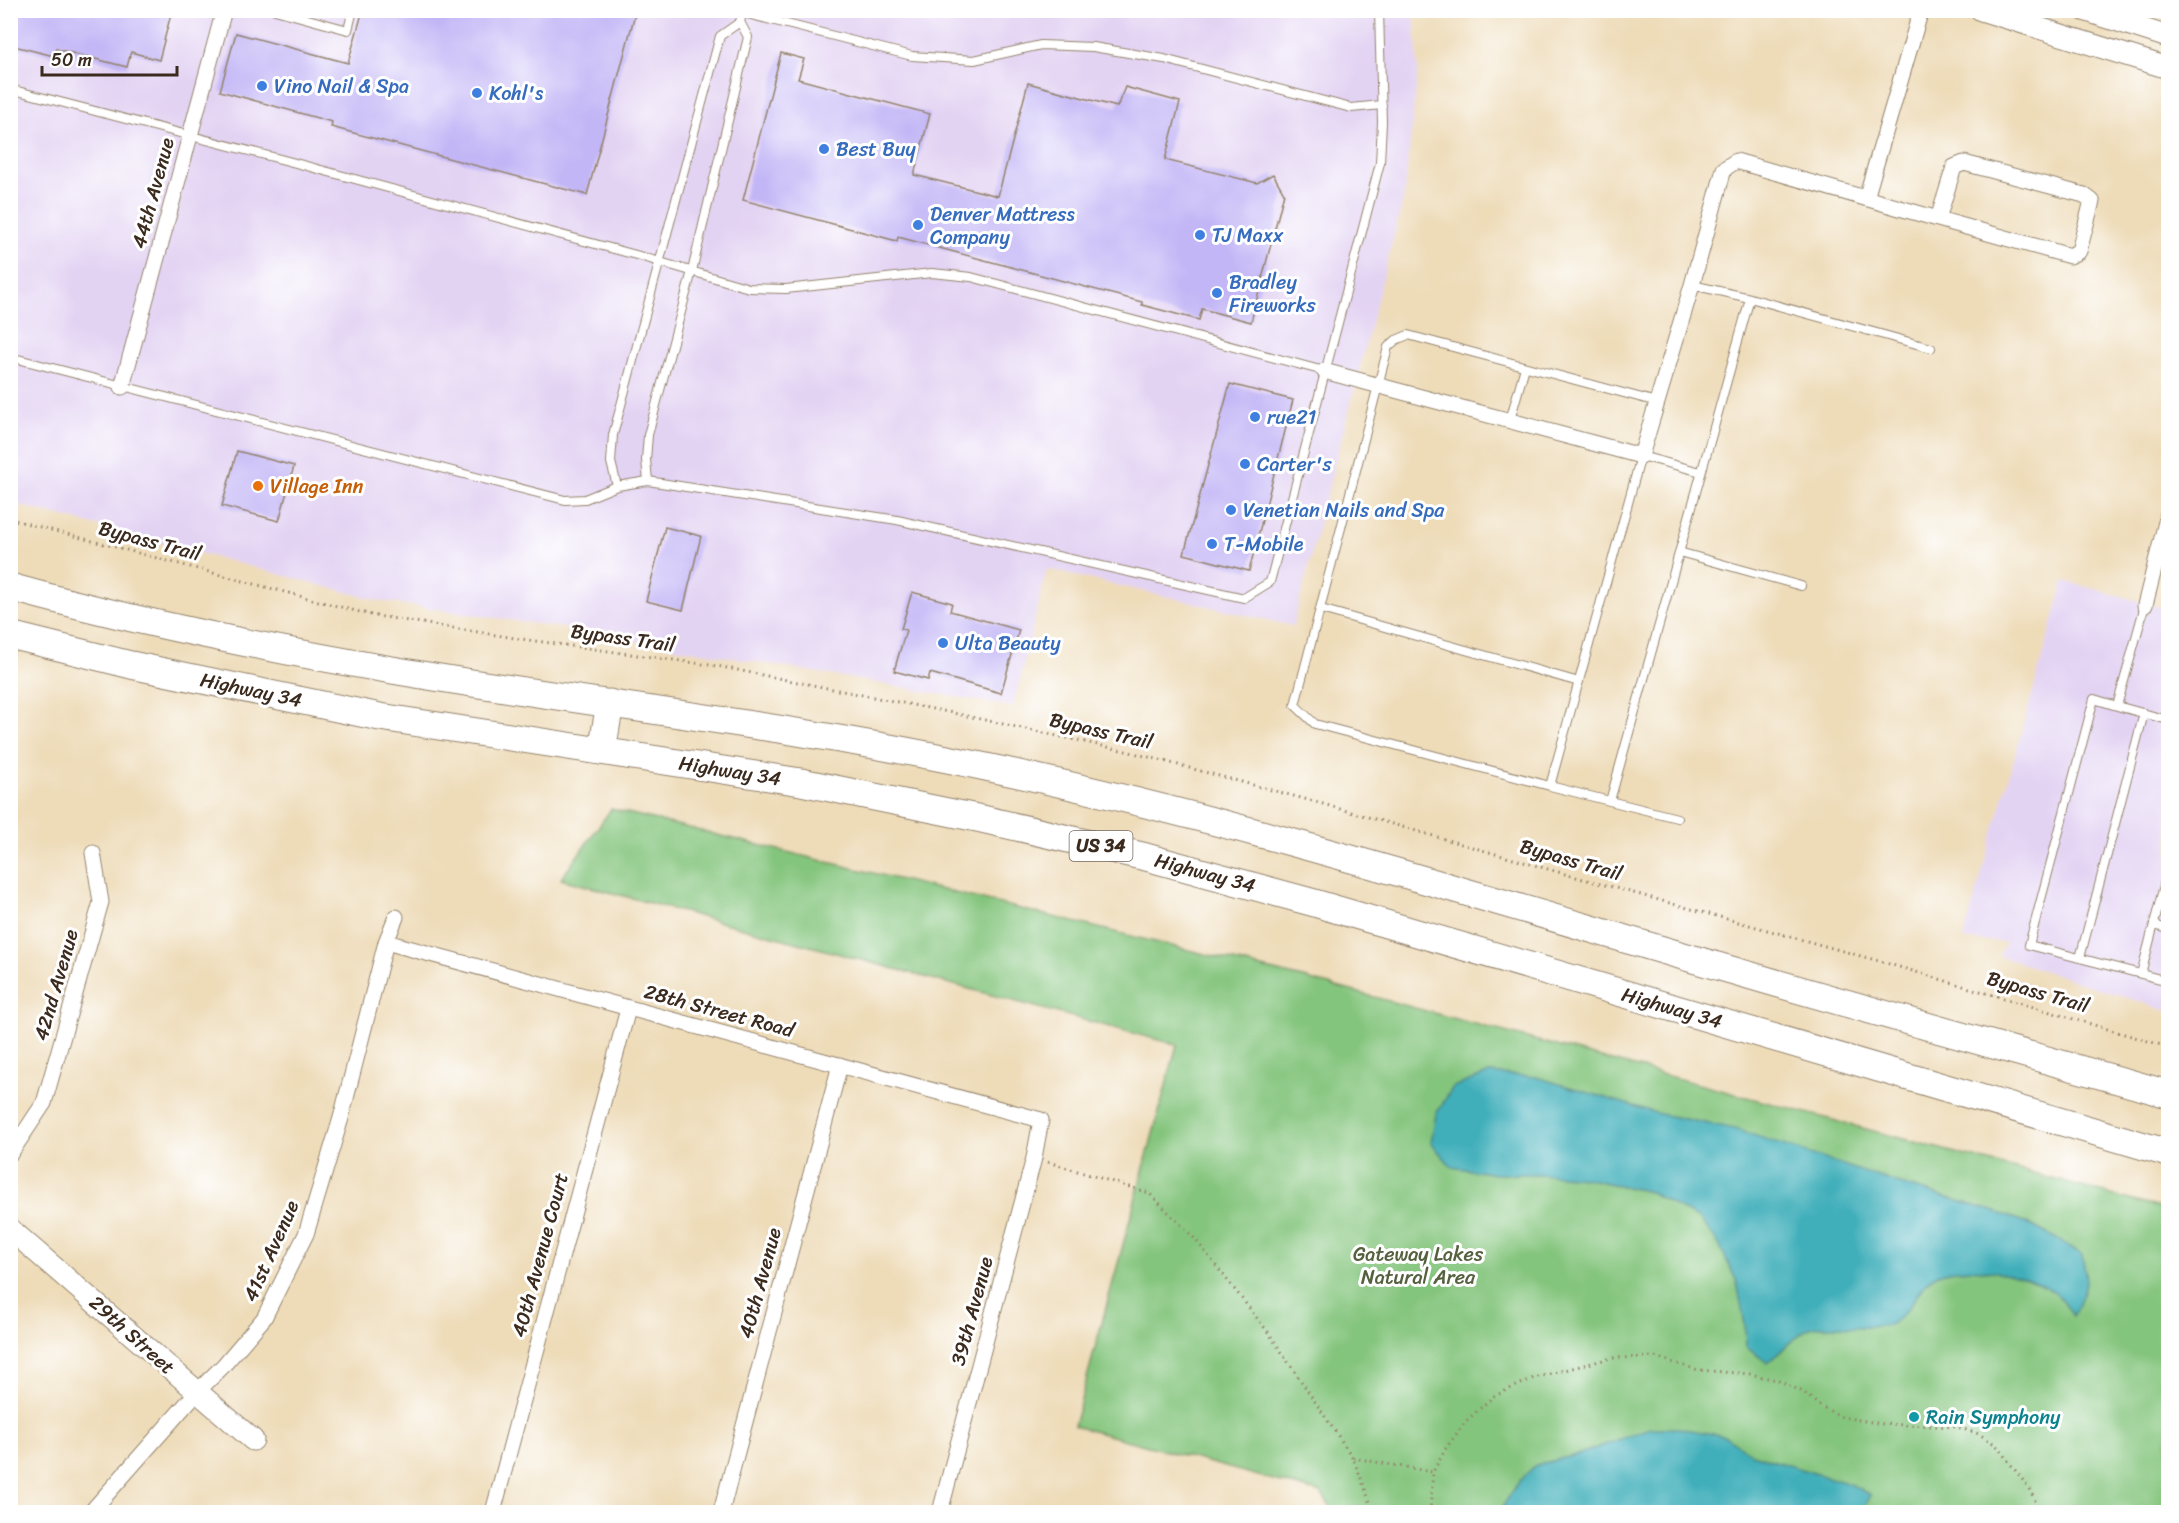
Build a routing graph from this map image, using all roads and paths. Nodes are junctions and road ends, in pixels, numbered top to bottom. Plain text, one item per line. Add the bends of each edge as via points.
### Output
1 (224, 10) edge
2 (275, 10) edge
3 (353, 10) edge
4 (732, 10) edge
5 (1379, 10) edge
6 (1921, 10) edge
7 (1981, 10) edge
8 (2084, 10) edge
9 (742, 12) edge
10 (740, 22) junction
11 (2169, 37) edge
12 (2169, 68) edge
13 (10, 89) edge
14 (1382, 105) junction
15 (190, 135) junction
16 (1866, 198) junction
17 (1938, 219) junction
18 (659, 261) junction
19 (692, 271) junction
20 (1692, 285) junction
21 (1750, 298) junction
22 (1931, 348) dead end
23 (10, 357) edge
24 (1525, 367) junction
25 (1324, 370) junction
26 (1379, 385) junction
27 (122, 387) junction
28 (1657, 402) junction
29 (1510, 420) junction
30 (1641, 456) junction
31 (1701, 472) junction
32 (648, 481) junction
33 (617, 486) junction
34 (2169, 514) edge
35 (10, 519) edge
36 (1679, 552) junction
37 (1801, 586) dead end
38 (10, 587) edge
39 (2145, 604) joint
40 (1322, 609) junction
41 (10, 635) edge
42 (1579, 682) junction
43 (610, 703) junction
44 (2117, 706) junction
45 (2144, 713) junction
46 (2169, 720) edge
47 (602, 751) junction
48 (1550, 786) junction
49 (1610, 801) junction
50 (1677, 818) dead end
51 (93, 853) dead end
52 (2168, 870) edge
53 (396, 917) dead end
54 (2154, 925) junction
55 (2169, 929) edge
56 (386, 942) junction
57 (2080, 958) junction
58 (2141, 974) junction
59 (2169, 981) edge
60 (628, 1009) junction
61 (2169, 1047) edge
62 (840, 1065) junction
63 (2169, 1094) edge
64 (1041, 1120) joint
65 (2169, 1153) edge
66 (10, 1154) edge
67 (1035, 1158) junction
68 (10, 1229) edge
69 (197, 1392) junction
70 (253, 1440) dead end
71 (1353, 1458) junction
72 (1433, 1472) junction
73 (91, 1512) edge
74 (493, 1512) edge
75 (721, 1512) edge
76 (940, 1512) edge
77 (1374, 1512) edge
78 (1430, 1512) edge
79 (2041, 1512) edge

1 - 15 street, 44th Avenue
2 - 3 lane via 348,30
4 - 9 lane
5 - 14 lane
6 - 16 street
7 - 12 street
8 - 11 street
9 - 10 lane
9 - 14 lane via 912,56 974,60 1041,45 1093,47 1164,59 1352,108
10 - 18 lane via 720,36
10 - 19 lane via 748,38
13 - 15 lane
14 - 25 lane via 1380,163
15 - 18 lane
15 - 27 street, 44th Avenue
16 - 17 street
16 - 20 street via 1736,161 1724,169
17 - 17 street via 2070,256 2079,251 2092,201 2084,195 1964,163 1954,167
18 - 19 lane
18 - 33 lane via 613,435 610,462
19 - 25 lane via 749,288 786,289 932,273 971,277
19 - 32 lane via 648,435
20 - 21 lane
20 - 28 street
21 - 22 lane
21 - 31 lane
23 - 27 lane
24 - 26 lane via 1408,335 1388,347
24 - 28 lane
24 - 29 lane
25 - 26 street
25 - 32 lane via 1270,582 1244,598 897,520
26 - 29 street
26 - 40 lane
27 - 33 lane via 565,500 585,499
28 - 30 street
29 - 30 street
30 - 31 lane
30 - 42 lane
31 - 36 lane
32 - 33 lane
34 - 39 street
35 - 61 path, Bypass Trail via 371,615 717,666 1130,752 1879,961
36 - 37 lane
36 - 49 lane
38 - 43 highway, US 34 via 224,639
39 - 44 lane
40 - 42 lane
40 - 48 lane via 1295,705 1315,724
41 - 47 highway, Highway 34 / US 34 via 131,665 380,717
42 - 48 lane
43 - 47 highway
43 - 63 highway, US 34 via 767,726 985,766 1194,816
44 - 45 lane
44 - 57 lane via 2094,699 2029,945
45 - 46 lane
45 - 57 lane
47 - 65 highway, Highway 34 / US 34 via 801,782 1146,857
48 - 49 lane
49 - 50 lane
51 - 66 street, 42nd Avenue via 101,902 44,1103
52 - 54 lane
53 - 56 street, 41st Avenue
54 - 55 lane
54 - 58 lane
56 - 60 street, 28th Street Road
56 - 69 street, 41st Avenue via 342,1118 306,1234 264,1318
57 - 58 lane
58 - 59 lane
60 - 62 street, 28th Street Road
60 - 74 street, 40th Avenue Court
62 - 64 street, 28th Street Road
62 - 75 street, 40th Avenue
64 - 67 street, 39th Avenue
67 - 71 path via 1149,1193 1196,1239 1268,1332
67 - 76 street, 39th Avenue
68 - 69 street, 29th Street
69 - 70 street, 29th Street
69 - 73 street, 41st Avenue
71 - 72 path
71 - 77 path
72 - 78 path
72 - 79 path via 1466,1421 1494,1396 1534,1378 1611,1358 1655,1357 1698,1370 1777,1380 1842,1417 1882,1424 1957,1427 1979,1434 1996,1445 2028,1487

